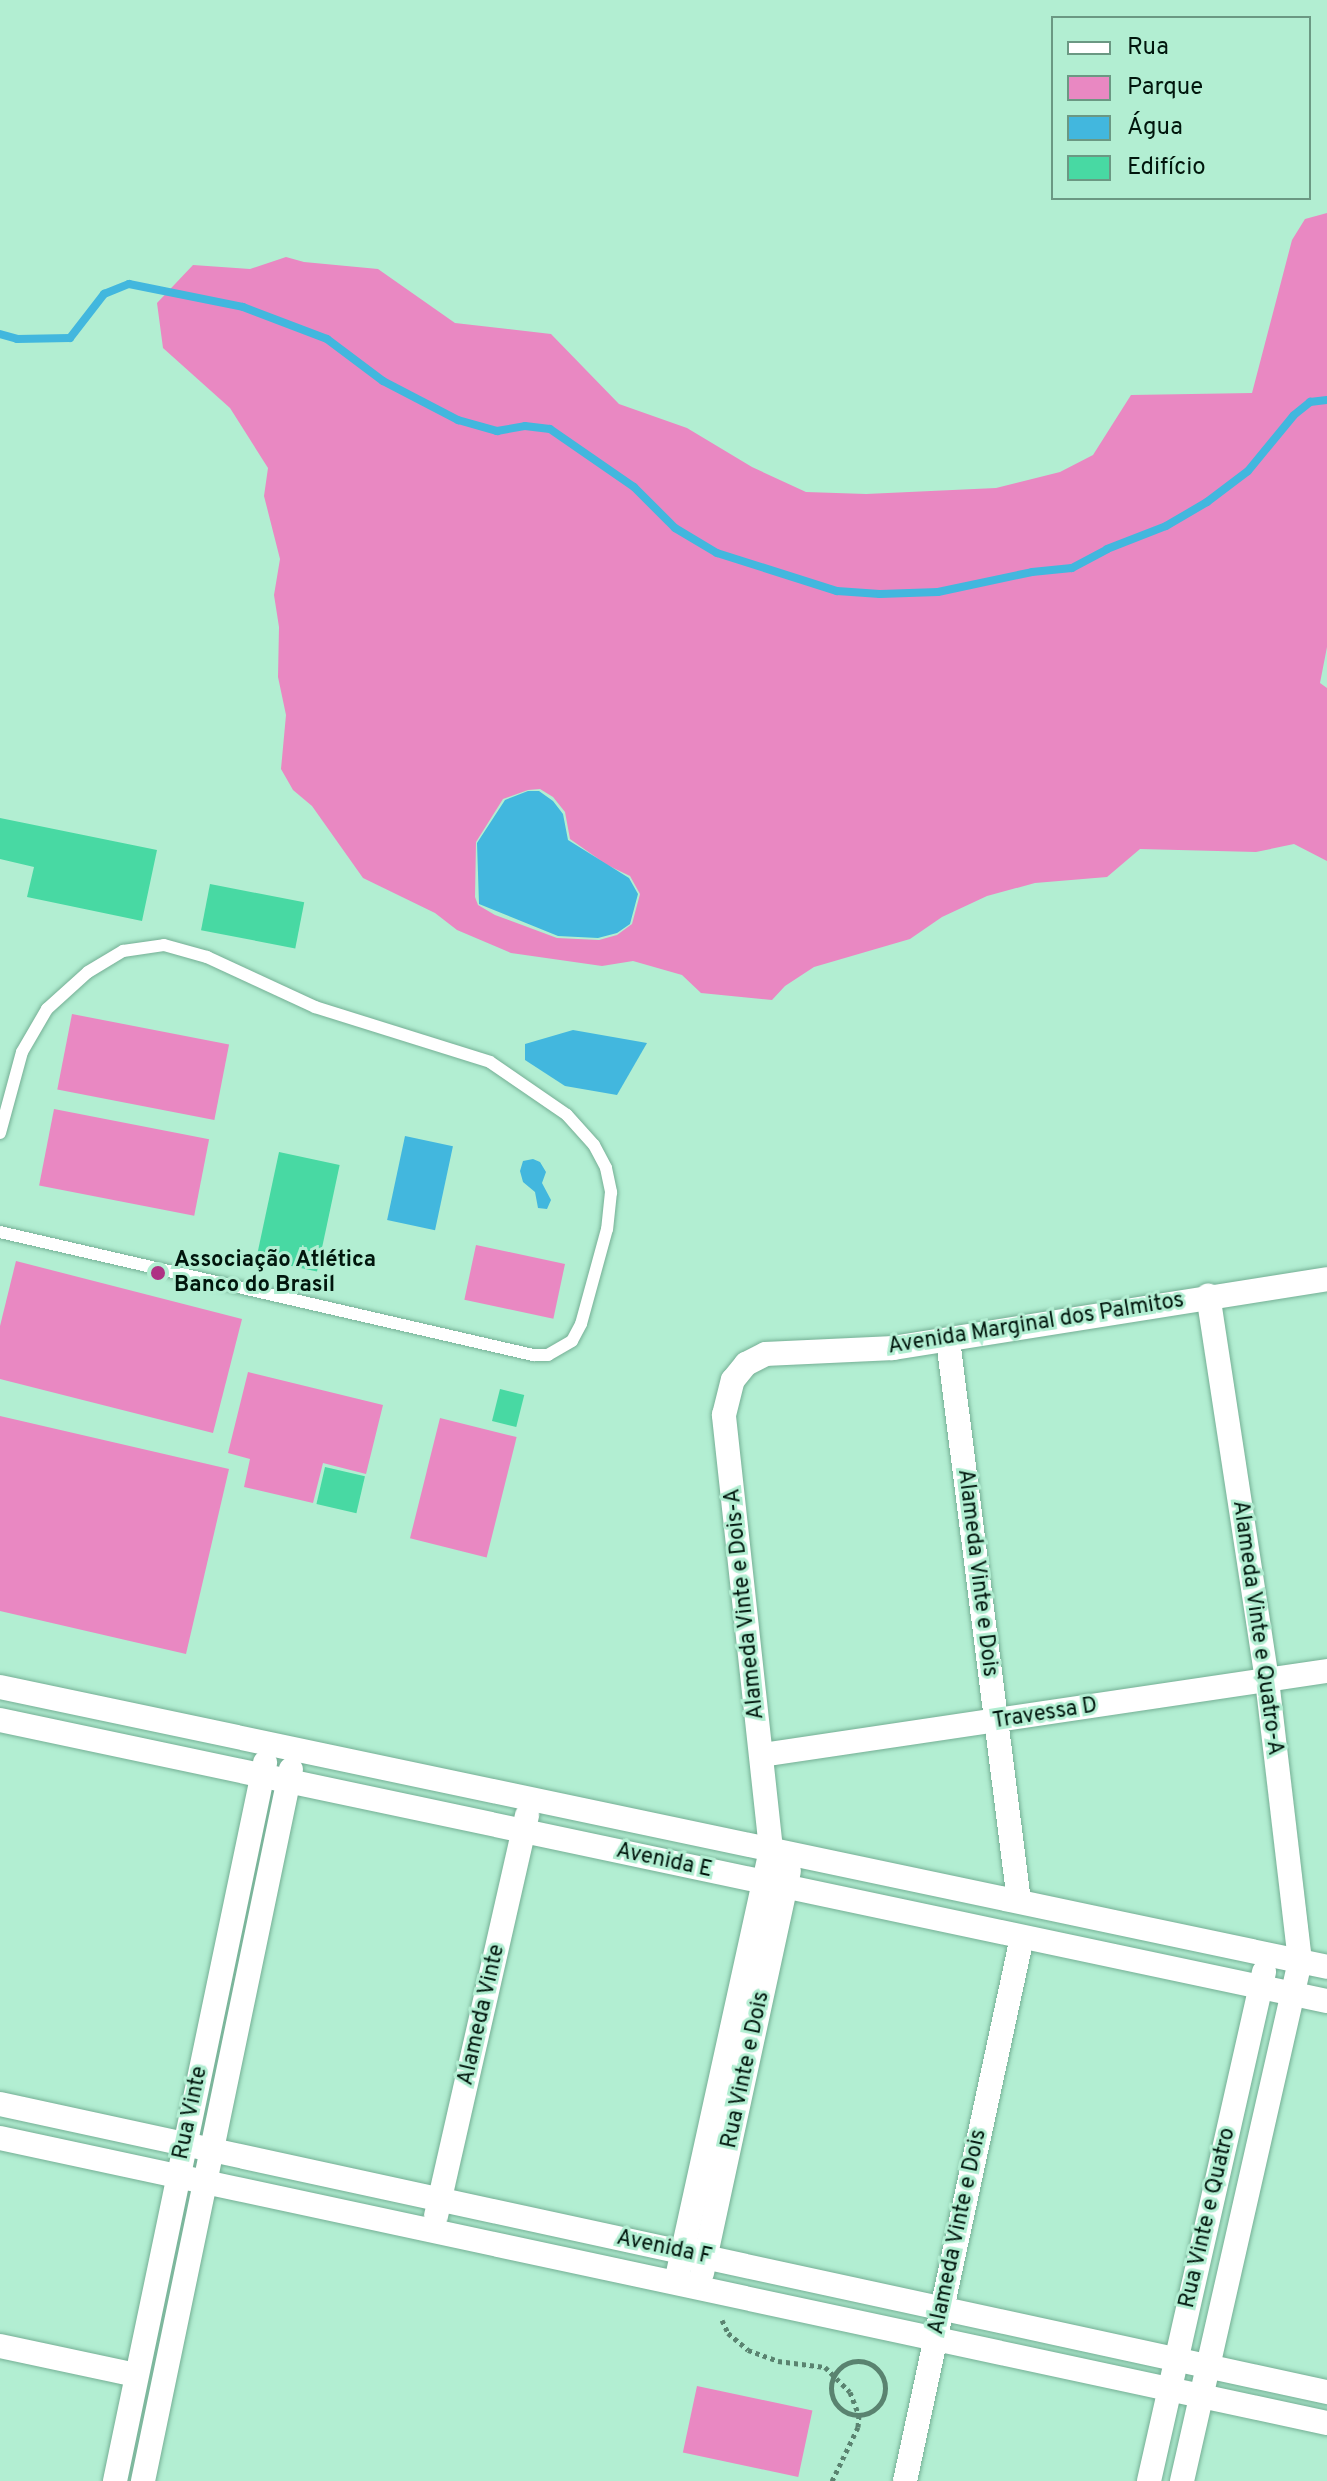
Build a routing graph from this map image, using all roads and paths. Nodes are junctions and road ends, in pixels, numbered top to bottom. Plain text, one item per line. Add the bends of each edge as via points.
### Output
1 (0, 1133) edge
2 (0, 1232) edge
3 (1327, 1279) edge
4 (1208, 1296) junction
5 (948, 1340) junction
6 (746, 1364) joint
7 (1327, 1671) edge
8 (1267, 1680) junction
9 (0, 1687) edge
10 (0, 1720) edge
11 (996, 1722) junction
12 (269, 1745) junction
13 (295, 1751) junction
14 (762, 1755) junction
15 (263, 1776) junction
16 (289, 1781) junction
17 (531, 1799) junction
18 (523, 1831) junction
19 (782, 1852) junction
20 (775, 1884) junction
21 (1019, 1901) junction
22 (1022, 1937) junction
23 (1267, 1954) junction
24 (1300, 1961) junction
25 (1327, 1967) edge
26 (1261, 1987) junction
27 (1293, 1994) junction
28 (1327, 2001) edge
29 (0, 2104) edge
30 (0, 2138) edge
31 (184, 2144) junction
32 (211, 2150) junction
33 (178, 2176) junction
34 (204, 2181) junction
35 (440, 2200) junction
36 (433, 2230) junction
37 (694, 2255) junction
38 (698, 2286) junction
39 (941, 2306) junction
40 (935, 2338) junction
41 (0, 2346) edge
42 (1175, 2359) junction
43 (1207, 2366) junction
44 (835, 2374) junction
45 (136, 2375) junction
46 (1169, 2389) junction
47 (1327, 2392) edge
48 (1200, 2395) junction
49 (859, 2415) junction
50 (1327, 2423) edge
51 (115, 2481) edge
52 (143, 2481) edge
53 (832, 2481) edge
54 (905, 2481) edge
55 (1149, 2481) edge
56 (1182, 2481) edge

1 - 2 lane via 22,1052 47,1009 88,972 123,951 164,945 207,957 315,1007 490,1062 542,1096 585,1135 606,1168 611,1192 607,1229 581,1324 572,1341 548,1355
3 - 4 street, Avenida Marginal dos Palmitos
4 - 5 street, Avenida Marginal dos Palmitos
4 - 8 street, Alameda Vinte e Quatro-A
5 - 6 street, Avenida Marginal dos Palmitos via 869,1351 766,1354
5 - 11 street, Alameda Vinte e Dois
6 - 14 street, Alameda Vinte e Dois-A via 728,1388 724,1415
7 - 8 street, Travessa D
8 - 11 street, Travessa D
8 - 24 street, Alameda Vinte e Quatro-A
9 - 12 street, Avenida E
10 - 15 street, Avenida E
11 - 14 street, Travessa D
11 - 21 street, Alameda Vinte e Dois
12 - 13 street, Avenida E
12 - 15 street, Rua Vinte
13 - 16 street, Rua Vinte
13 - 17 street, Avenida E
14 - 19 street, Alameda Vinte e Dois-A
15 - 16 street, Avenida E
15 - 31 street, Rua Vinte
16 - 18 street, Avenida E
16 - 32 street, Rua Vinte
17 - 18 street, Alameda Vinte
17 - 19 street, Avenida E
18 - 20 street, Avenida E
18 - 35 street, Alameda Vinte
19 - 20 street, Rua Vinte e Dois
19 - 21 street, Avenida E
20 - 22 street, Avenida E
20 - 37 street, Rua Vinte e Dois
21 - 23 street, Avenida E
22 - 26 street, Avenida E
22 - 39 street, Alameda Vinte e Dois
23 - 24 street, Avenida E
23 - 26 street, Rua Vinte e Quatro
24 - 25 street, Avenida E
24 - 27 street, Rua Vinte e Quatro
26 - 27 street, Avenida E
26 - 42 street, Rua Vinte e Quatro
27 - 28 street, Avenida E
27 - 43 street, Rua Vinte e Quatro
29 - 31 street, Avenida F
30 - 33 street, Avenida F
31 - 32 street, Avenida F
31 - 33 street, Rua Vinte
32 - 34 street, Rua Vinte
32 - 35 street, Avenida F
33 - 34 street, Avenida F
33 - 45 street, Rua Vinte
34 - 36 street, Avenida F
34 - 52 street, Rua Vinte
35 - 36 street, Alameda Vinte
35 - 37 street, Avenida F
36 - 38 street, Avenida F
37 - 38 street, Rua Vinte e Dois
37 - 39 street, Avenida F
38 - 40 street, Avenida F
38 - 44 path via 739,2344 761,2357 819,2365
39 - 40 street, Alameda Vinte e Dois
39 - 42 street, Avenida F
40 - 46 street, Avenida F
40 - 54 street, Alameda Vinte e Dois
41 - 45 street
42 - 43 street, Avenida F
42 - 46 street, Rua Vinte e Quatro
43 - 47 street, Avenida F
43 - 48 street, Rua Vinte e Quatro
44 - 49 path
44 - 49 path via 834,2400 846,2413
44 - 49 path via 859,2361 882,2376 881,2402
45 - 51 street, Rua Vinte
46 - 48 street, Avenida F
46 - 55 street, Rua Vinte e Quatro
48 - 50 street, Avenida F
48 - 56 street, Rua Vinte e Quatro
49 - 53 path via 856,2435

